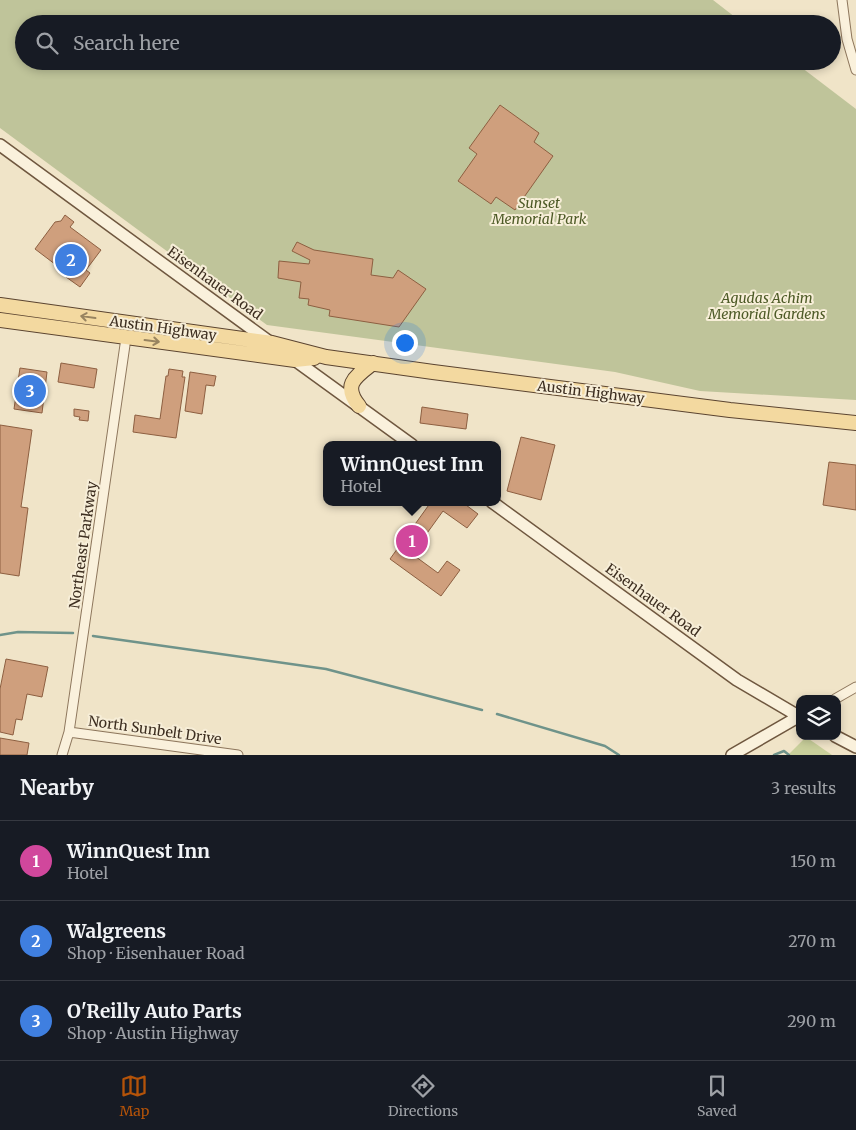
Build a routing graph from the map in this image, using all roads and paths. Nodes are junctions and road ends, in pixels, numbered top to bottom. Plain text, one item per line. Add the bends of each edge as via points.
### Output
1 (842, 0) edge
2 (856, 70) edge
3 (0, 145) edge
4 (0, 305) edge
5 (0, 320) edge
6 (126, 338) junction
7 (272, 343) junction
8 (326, 357) junction
9 (295, 360) junction
10 (372, 363) junction
11 (359, 406) junction
12 (856, 423) edge
13 (407, 441) edge
14 (498, 506) edge
15 (856, 687) edge
16 (841, 696) edge
17 (796, 715) edge
18 (796, 719) edge
19 (69, 732) junction
20 (841, 739) edge
21 (856, 747) edge
22 (62, 755) edge
23 (238, 755) edge
24 (732, 755) edge

1 - 2 street via 847,39
3 - 7 main road, Eisenhauer Road
7 -> 4 main road, Austin Highway
5 - 6 main road, Austin Highway
6 -> 9 main road, Austin Highway
6 - 19 street, Northeast Parkway
7 - 8 main road, Austin Highway
7 - 9 main road, Eisenhauer Road
8 - 9 main road, Austin Highway
8 - 10 main road, Austin Highway
9 - 11 main road, Eisenhauer Road
10 - 11 main road via 354,378 350,386
10 - 12 main road, Austin Highway via 730,410
11 - 13 main road, Eisenhauer Road
14 - 17 main road, Eisenhauer Road via 737,680
15 - 16 street
18 - 24 main road
19 - 22 street, Northeast Parkway
19 - 23 street, North Sunbelt Drive
20 - 21 main road

